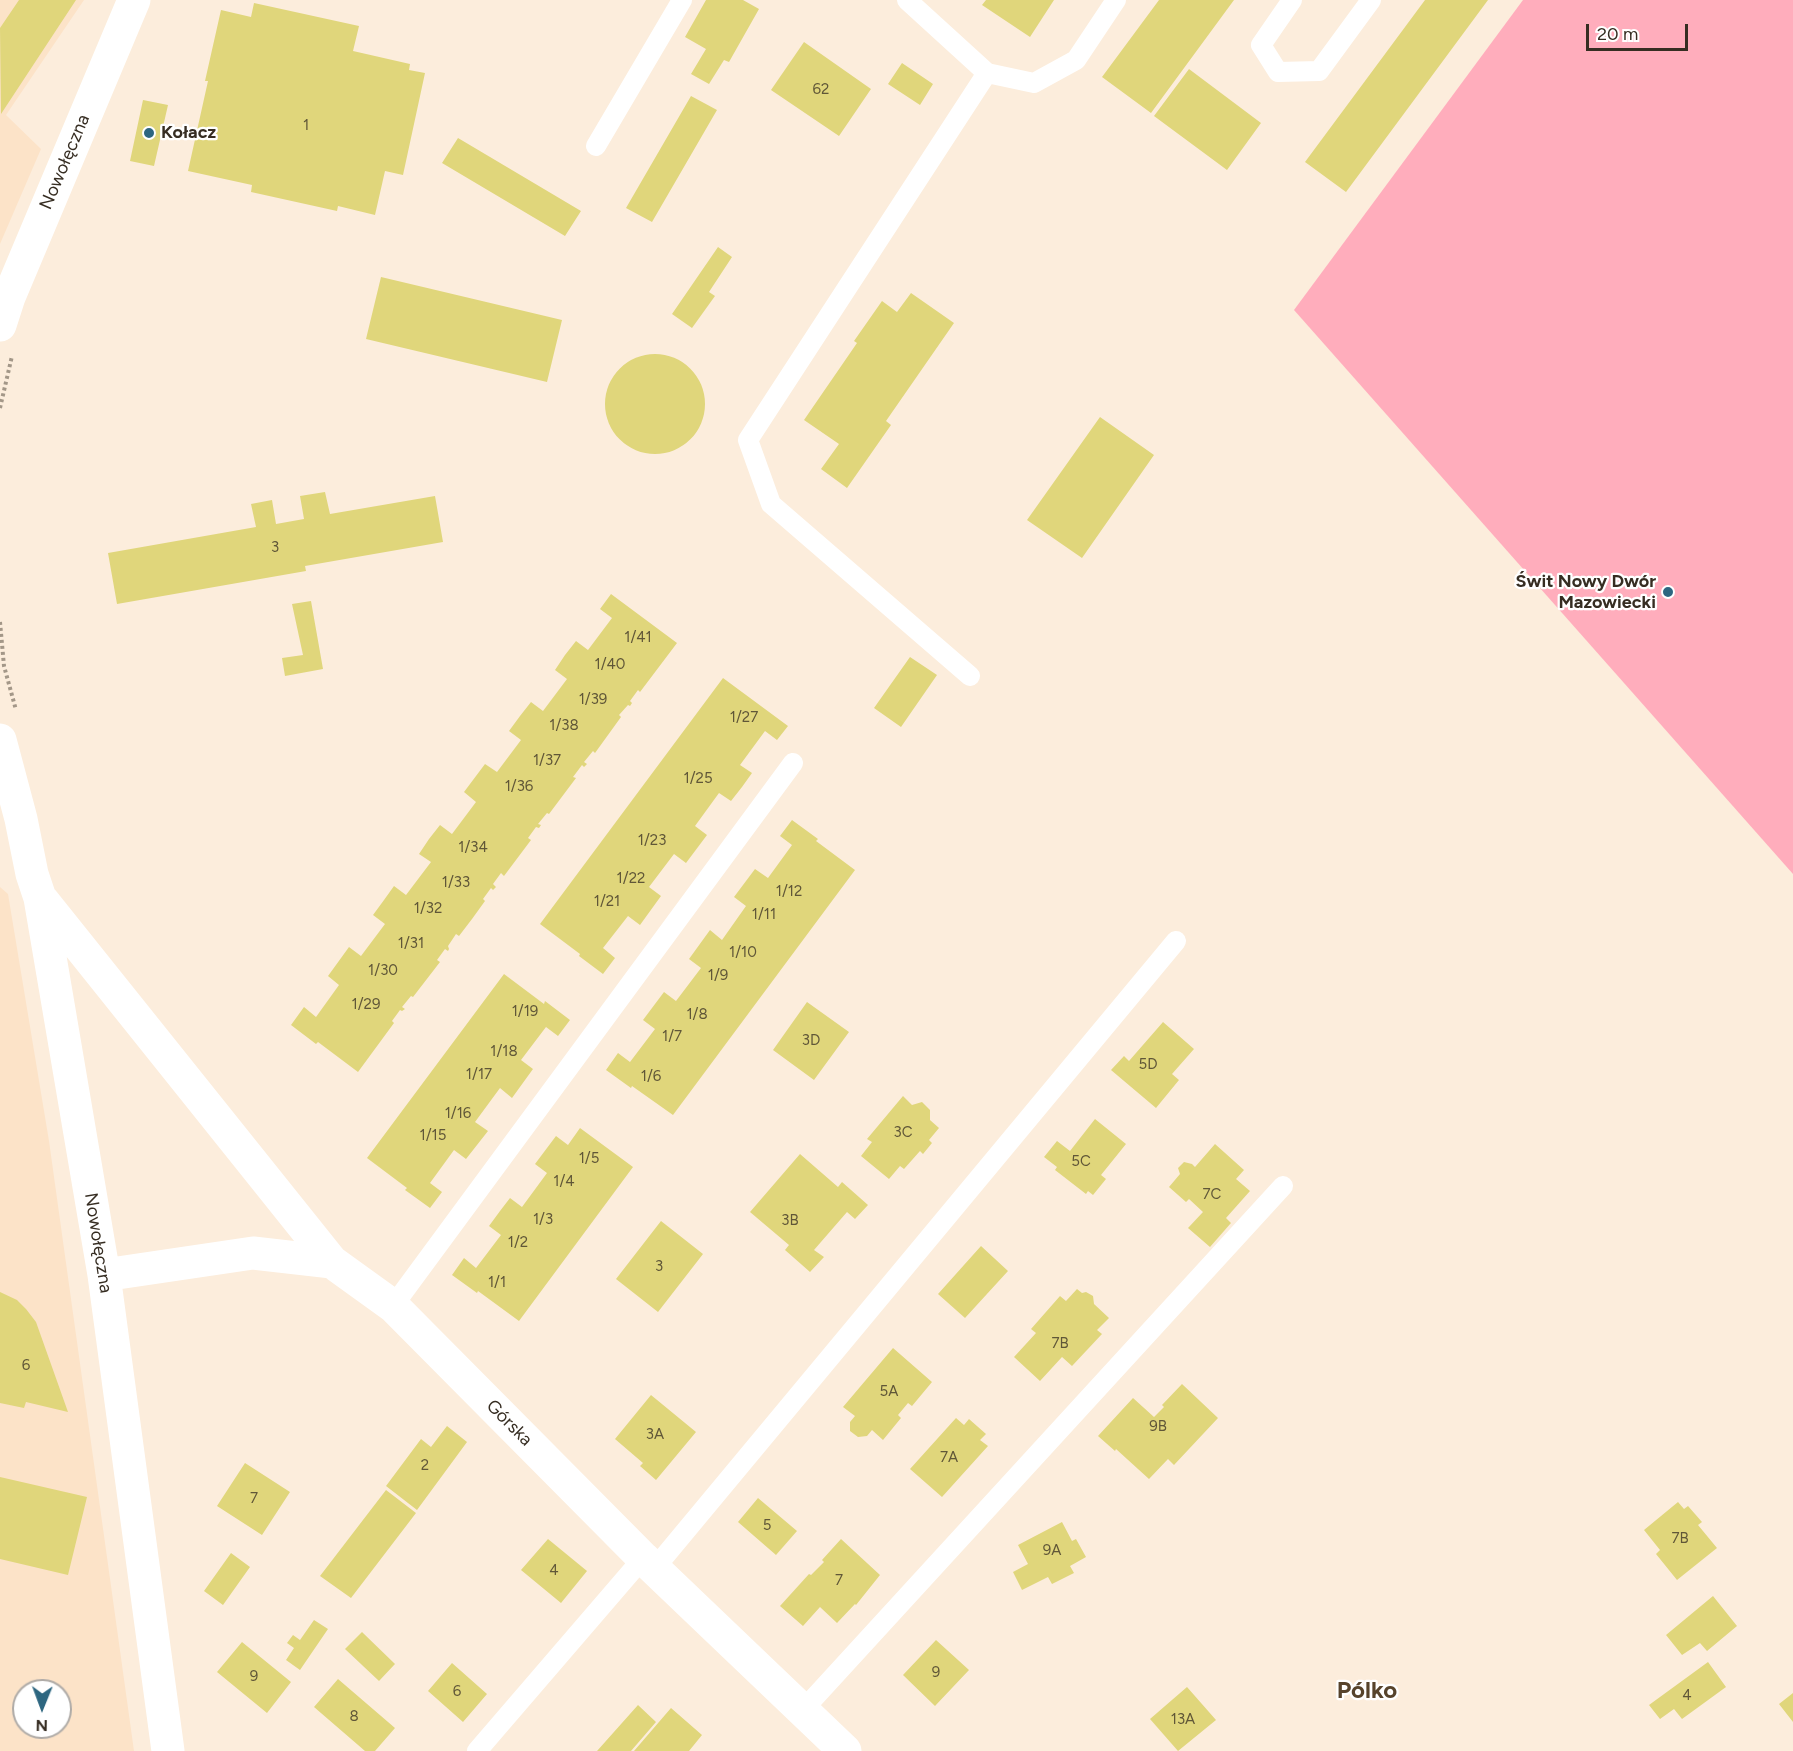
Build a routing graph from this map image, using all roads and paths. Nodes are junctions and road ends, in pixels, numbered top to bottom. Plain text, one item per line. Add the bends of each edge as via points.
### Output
1 (134, 0) edge
2 (682, 0) edge
3 (907, 0) edge
4 (1116, 0) edge
5 (1292, 0) edge
6 (1371, 0) edge
7 (987, 73) junction
8 (596, 146) dead end
9 (0, 325) edge
10 (970, 676) dead end
11 (0, 740) edge
12 (793, 763) dead end
13 (10, 822) edge
14 (40, 898) junction
15 (1176, 941) dead end
16 (1283, 1186) dead end
17 (332, 1262) junction
18 (104, 1275) junction
19 (393, 1306) junction
20 (649, 1563) junction
21 (802, 1711) junction
22 (168, 1751) edge
23 (477, 1751) edge
24 (845, 1751) edge

1 - 9 street, Nowołęczna
2 - 8 lane
3 - 7 lane
4 - 7 lane via 1076,60 1034,83
5 - 6 lane via 1261,45 1278,72 1318,71
7 - 10 lane via 748,440 771,504
11 - 13 street, Nowołęczna
12 - 19 lane
13 - 14 street, Nowołęczna
14 - 17 street
14 - 18 street, Nowołęczna
15 - 20 lane
16 - 21 lane
17 - 18 street, Górska via 253,1252
17 - 19 street, Górska
18 - 22 street, Nowołęczna
19 - 20 street, Górska
20 - 21 street, Górska
20 - 23 lane
21 - 24 street, Górska

